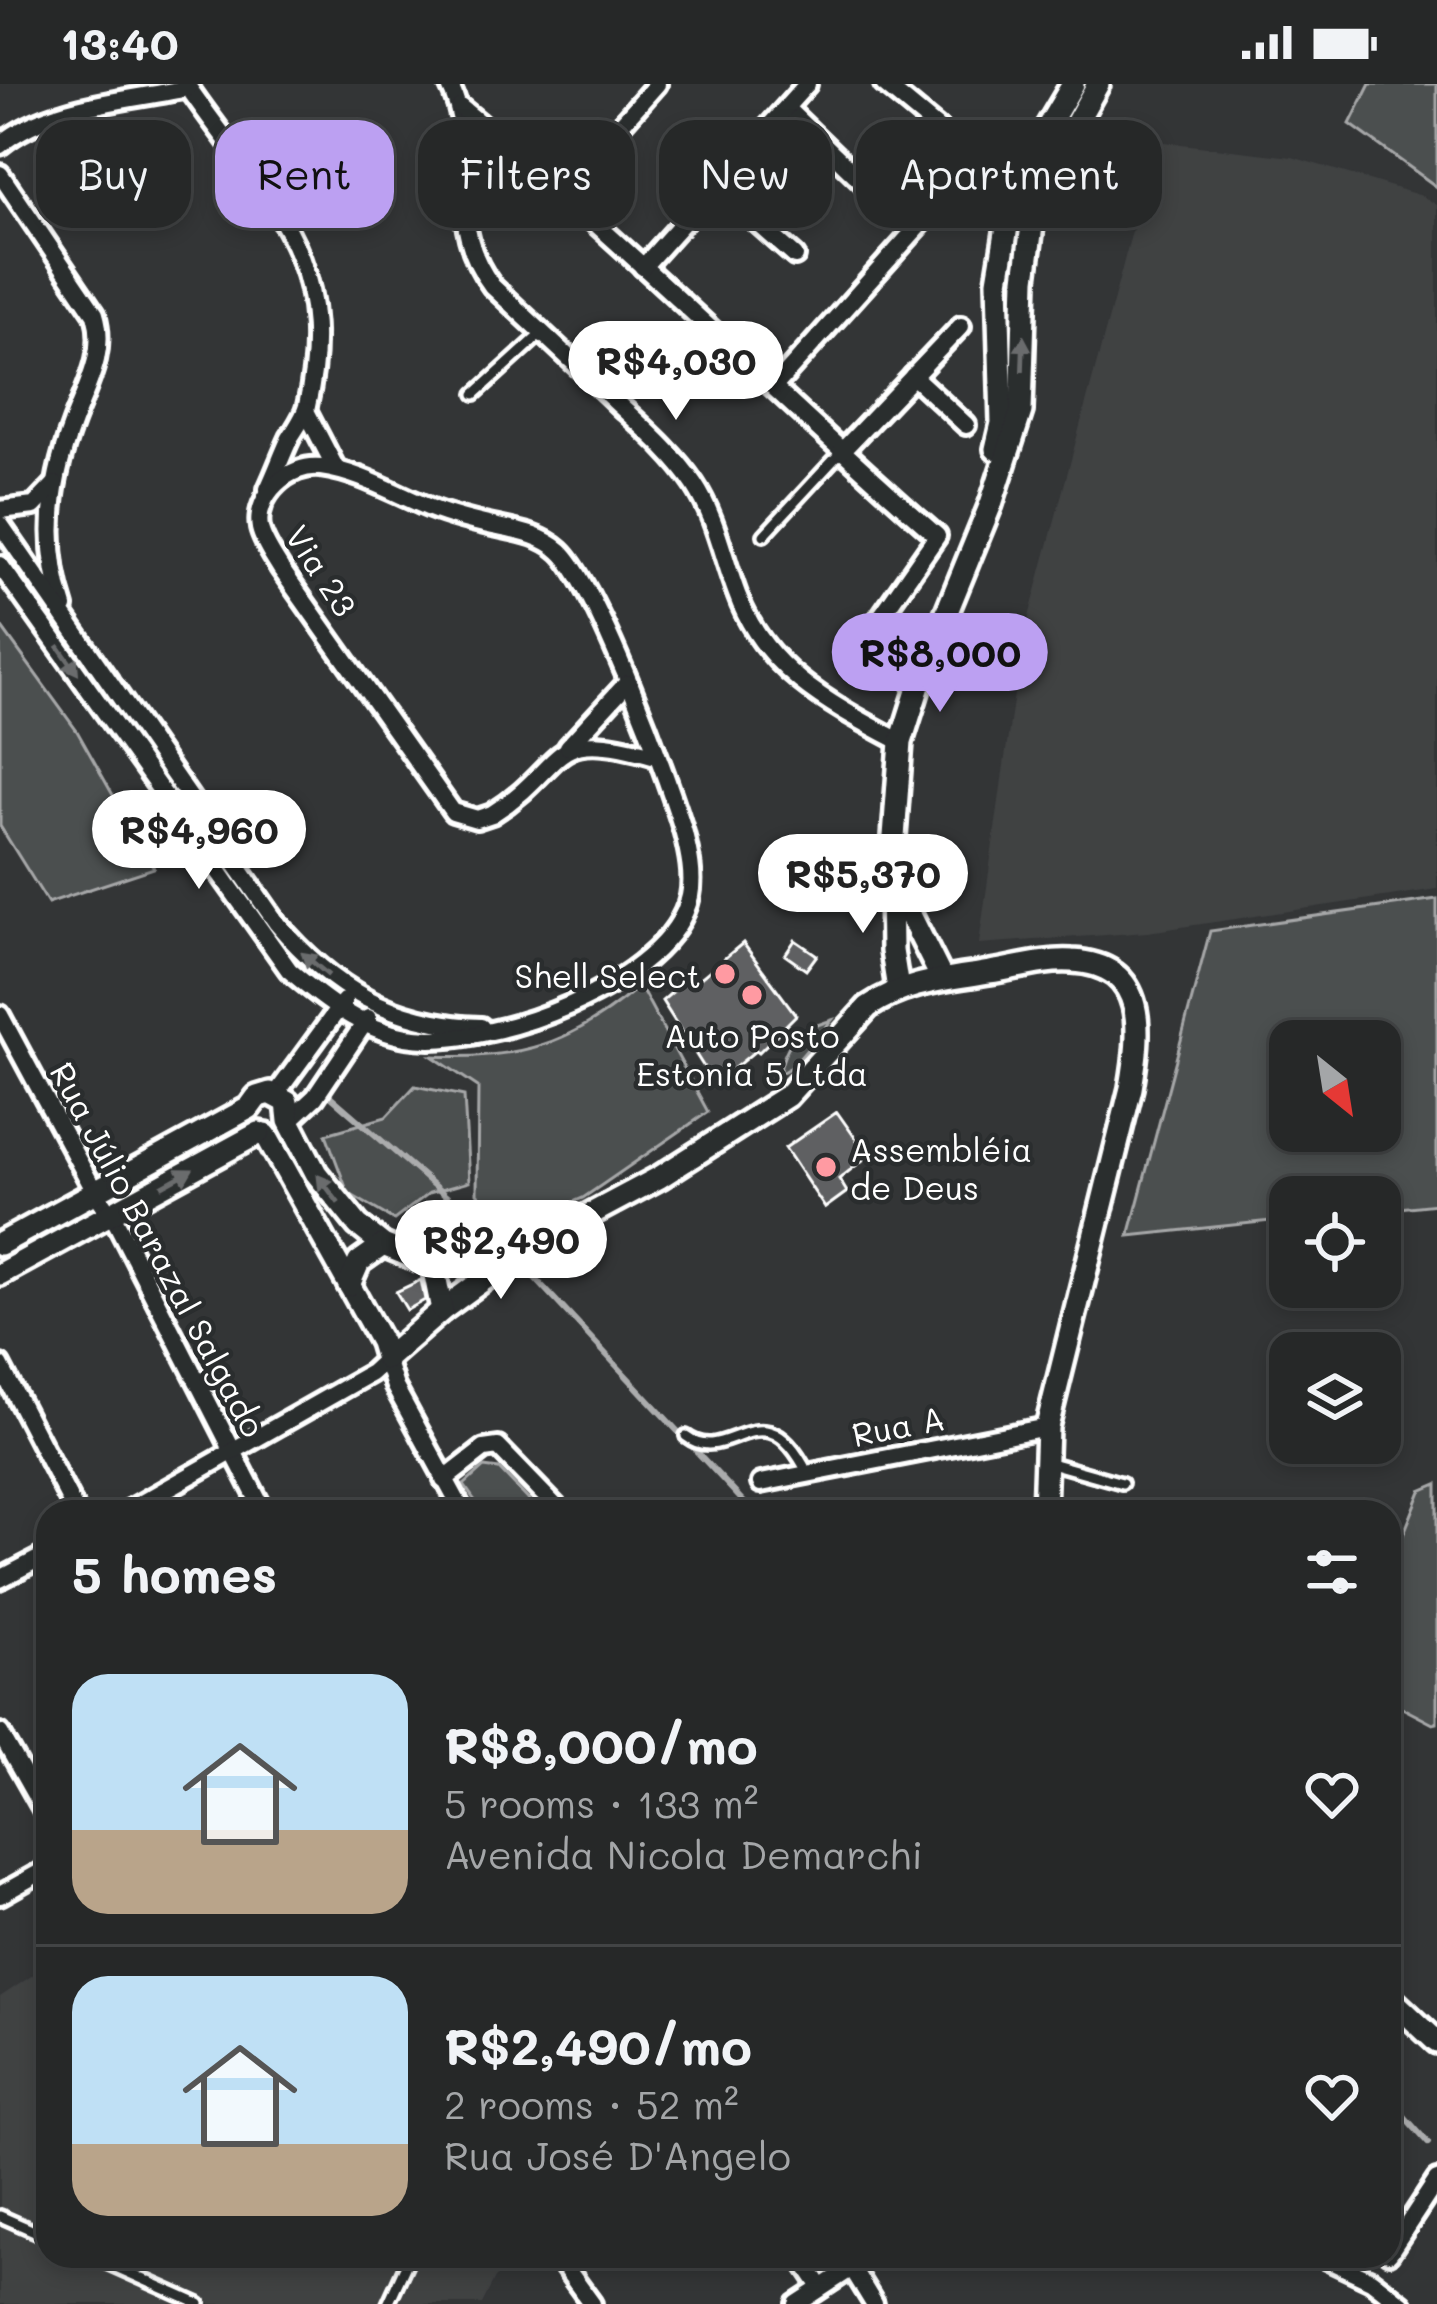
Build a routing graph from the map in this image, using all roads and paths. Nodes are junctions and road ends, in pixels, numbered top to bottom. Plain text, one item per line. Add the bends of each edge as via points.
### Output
1 (144, 84) edge
2 (449, 84) edge
3 (657, 84) edge
4 (807, 84) edge
5 (1072, 84) edge
6 (1099, 84) edge
7 (187, 86) edge
8 (894, 87) edge
9 (460, 106) junction
10 (94, 108) junction
11 (787, 109) junction
12 (625, 120) edge
13 (777, 120) edge
14 (931, 120) edge
15 (1051, 120) edge
16 (1078, 120) edge
17 (0, 145) edge
18 (0, 174) edge
19 (856, 175) edge
20 (679, 228) edge
21 (763, 228) edge
22 (917, 228) edge
23 (1007, 228) edge
24 (1032, 228) edge
25 (795, 256) dead end
26 (643, 267) junction
27 (962, 326) dead end
28 (542, 333) junction
29 (913, 376) junction
30 (775, 387) junction
31 (475, 394) dead end
32 (306, 411) junction
33 (967, 425) dead end
34 (841, 452) junction
35 (336, 469) junction
36 (55, 483) junction
37 (268, 490) junction
38 (0, 510) edge
39 (0, 524) edge
40 (764, 535) dead end
41 (972, 547) junction
42 (50, 550) junction
43 (0, 553) edge
44 (24, 559) junction
45 (0, 565) edge
46 (73, 632) junction
47 (868, 635) dead end
48 (627, 683) junction
49 (902, 742) junction
50 (568, 747) junction
51 (656, 757) junction
52 (891, 878) junction
53 (942, 979) junction
54 (898, 989) junction
55 (351, 990) junction
56 (377, 1005) junction
57 (340, 1009) junction
58 (0, 1015) edge
59 (365, 1023) junction
60 (500, 1028) junction
61 (276, 1094) junction
62 (249, 1108) junction
63 (289, 1121) junction
64 (263, 1134) junction
65 (95, 1192) junction
66 (110, 1214) junction
67 (0, 1244) edge
68 (383, 1245) junction
69 (527, 1248) junction
70 (434, 1265) junction
71 (0, 1274) edge
72 (349, 1285) junction
73 (442, 1310) junction
74 (386, 1359) junction
75 (0, 1365) edge
76 (1047, 1427) junction
77 (686, 1436) dead end
78 (232, 1453) junction
79 (1046, 1461) junction
80 (808, 1474) junction
81 (444, 1480) junction
82 (1123, 1483) dead end
83 (761, 1484) dead end
84 (70, 1500) edge
85 (148, 1500) edge
86 (257, 1500) edge
87 (456, 1500) edge
88 (549, 1500) edge
89 (1044, 1500) edge
90 (36, 1560) edge
91 (0, 1580) edge
92 (0, 1732) edge
93 (36, 1796) edge
94 (36, 1875) edge
95 (0, 1895) edge
96 (1401, 2008) edge
97 (1437, 2042) edge
98 (1437, 2180) edge
99 (0, 2216) edge
100 (36, 2232) edge
101 (1401, 2234) edge
102 (118, 2268) edge
103 (404, 2268) edge
104 (566, 2268) edge
105 (808, 2268) edge
106 (852, 2268) joint
107 (1346, 2268) edge
108 (1379, 2268) edge
109 (1371, 2280) junction
110 (821, 2287) junction
111 (199, 2304) edge
112 (388, 2304) edge
113 (592, 2304) edge
114 (797, 2304) edge
115 (874, 2304) edge
116 (1402, 2304) edge

1 - 10 street
2 - 9 street
3 - 12 street
4 - 11 street
5 - 15 street
6 - 16 street
7 - 10 street
7 - 32 street via 278,208 303,260 313,305
8 - 14 street
9 - 26 street
9 - 28 street via 466,240 492,286
10 - 17 street via 47,117
11 - 13 street
11 - 19 street
18 - 36 street via 100,332
20 - 26 street
21 - 25 street
22 - 30 street
23 - 41 street via 998,281 1002,423
41 -> 24 street via 1022,411
26 - 30 street
27 - 29 street
28 - 31 lane
28 - 49 street via 693,482 742,607 778,665
29 - 33 street
29 - 34 street
30 - 34 street
32 - 35 street
32 - 37 street
34 - 40 lane
34 - 47 street via 937,536
35 - 37 street, Via 23 via 309,466
35 - 48 street via 559,549
36 - 38 street via 34,506
36 - 42 street
37 - 50 street, Via 23 via 260,530 281,569 453,812 492,814
39 - 44 street
41 - 49 street
42 - 44 street
42 - 46 street
43 - 44 street
44 - 46 street
45 -> 57 street via 274,952
55 -> 46 street via 308,960 276,922
48 - 50 street
48 - 51 street
49 - 52 street
50 - 51 street via 615,744
51 - 60 street via 692,874 683,916 608,986
52 - 53 street
52 - 54 street
53 - 54 street
53 - 76 street via 1070,960 1118,977 1138,1011 1131,1088
54 - 69 street via 868,1007 787,1096
55 - 56 street
55 - 57 street
56 - 59 street
56 - 60 street via 420,1020
57 - 59 street
57 - 61 street
58 - 65 street, Rua Júlio Barazal Salgado
59 - 60 street via 441,1040
59 - 63 street
61 - 62 street via 257,1097
61 - 63 street via 290,1108
62 - 64 street
62 - 65 street
63 - 64 street
68 -> 63 street via 335,1200
66 -> 64 street
64 - 72 street
65 - 66 street, Rua Júlio Barazal Salgado
65 - 67 street
66 - 71 street
66 - 78 street, Rua Júlio Barazal Salgado
68 - 70 street
68 - 72 street via 358,1262
69 - 70 street
69 - 73 street
70 - 73 street
72 - 74 street
73 - 74 street
74 - 78 street
74 - 81 street
75 - 84 street
76 - 79 street
76 - 80 street, Rua A
77 - 80 lane via 711,1445 770,1431 797,1451
78 - 85 street
78 - 86 street, Rua Júlio Barazal Salgado
79 - 82 lane
79 - 89 street
80 - 83 street, Rua A
81 - 87 street
81 - 88 street via 498,1447
90 - 91 street
92 - 93 street
94 - 95 street
96 - 97 street
98 - 101 street
99 - 100 lane
102 - 111 lane
103 - 112 lane
104 - 113 street
105 - 110 street
106 - 110 street
106 - 115 street
107 - 109 street
108 - 109 street
109 - 116 street
110 - 114 street

